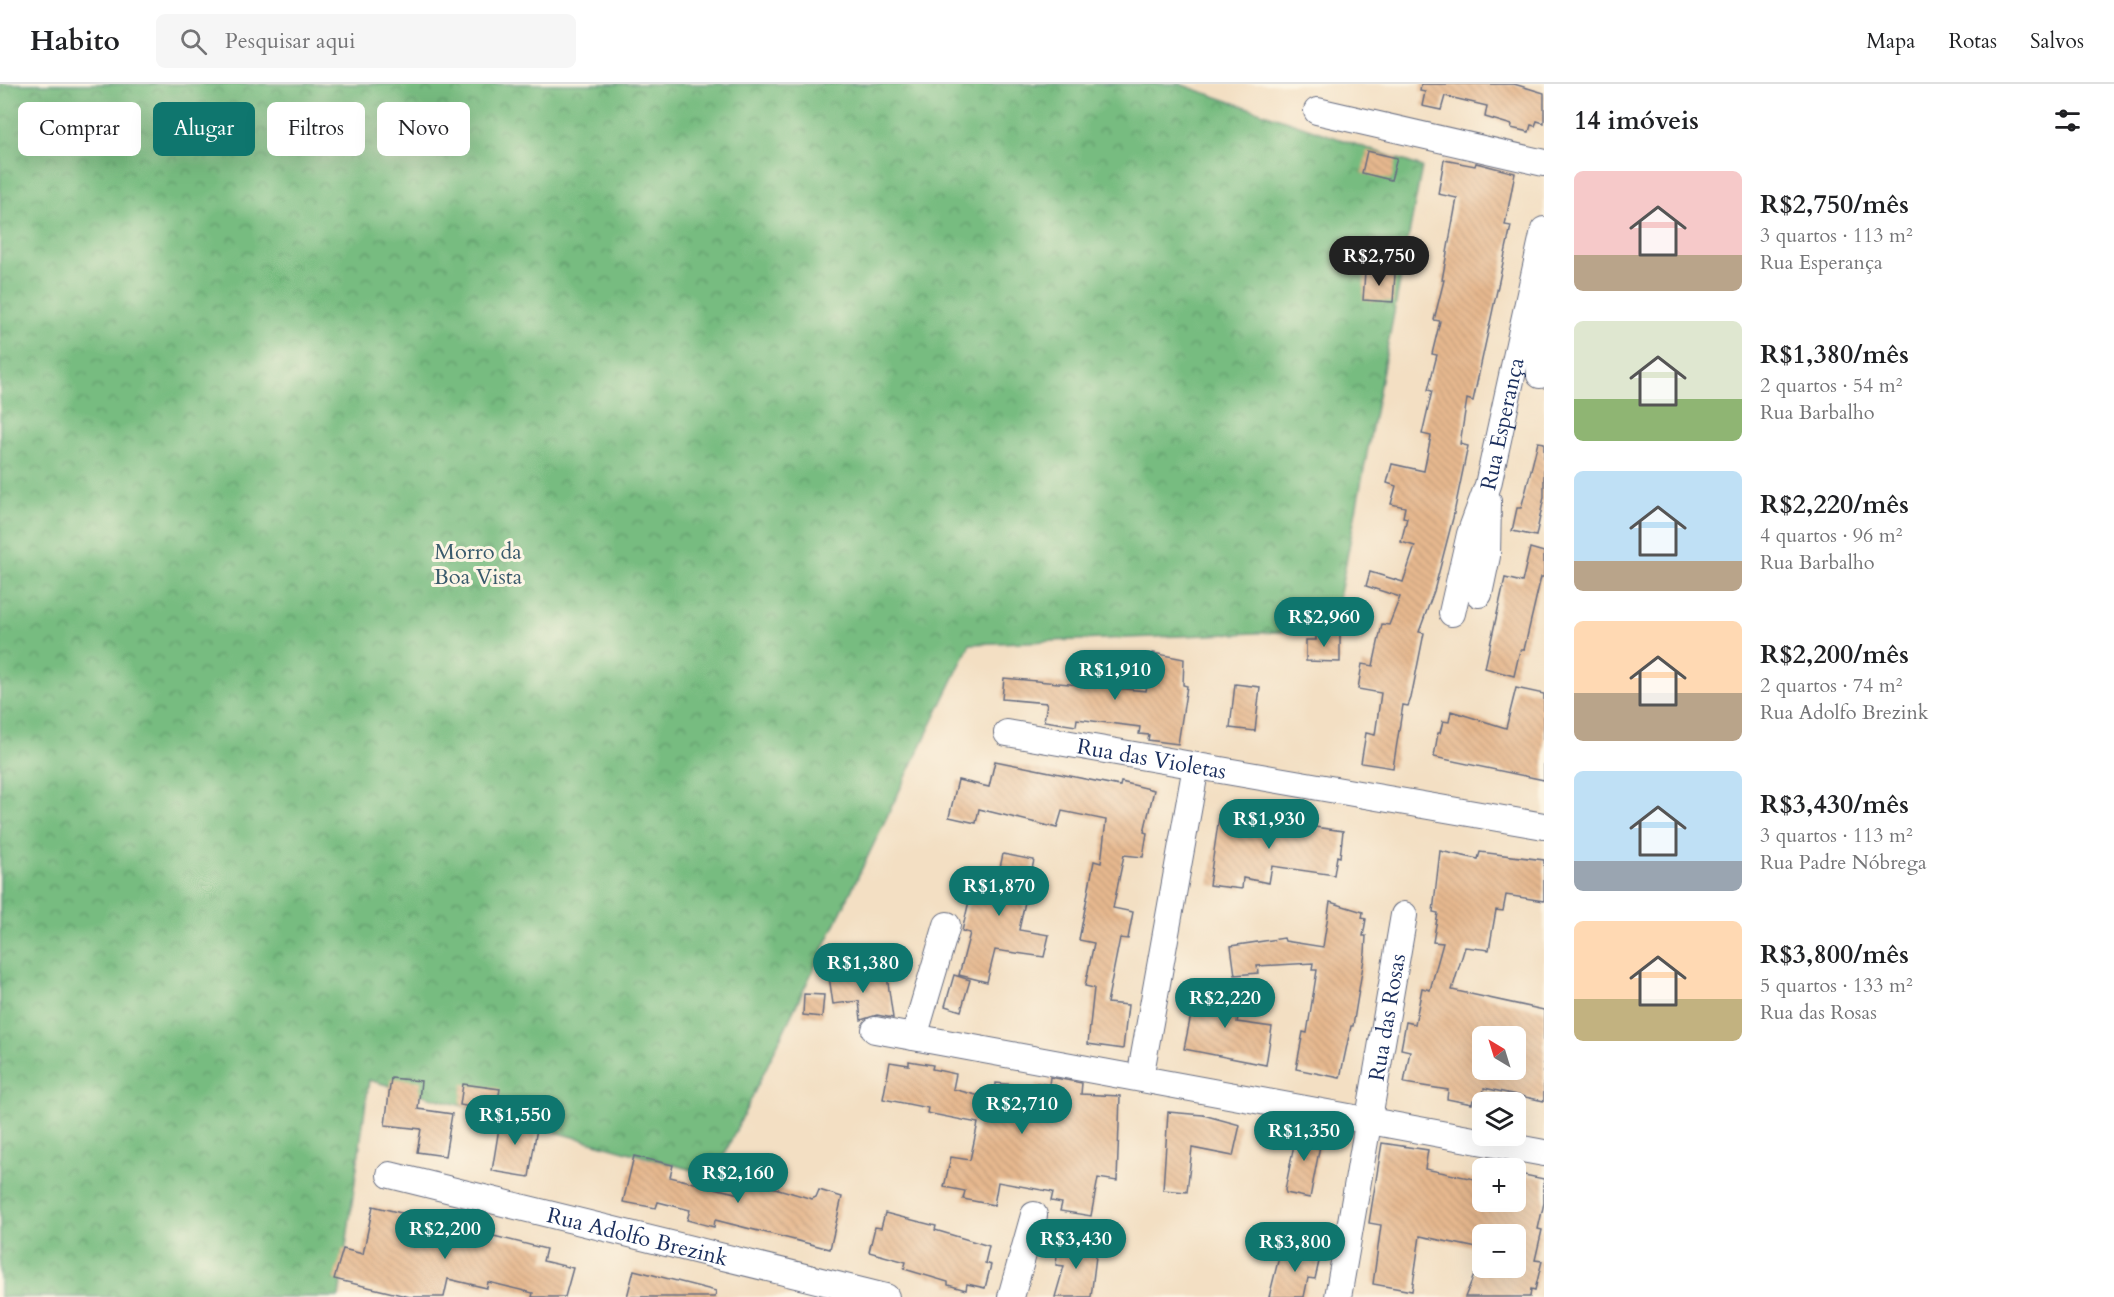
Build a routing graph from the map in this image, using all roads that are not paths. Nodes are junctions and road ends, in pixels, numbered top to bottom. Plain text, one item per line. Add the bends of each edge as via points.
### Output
1 (1317, 111) dead end
2 (1544, 164) edge
3 (1543, 233) edge
4 (1540, 375) dead end
5 (1488, 485) junction
6 (1479, 594) dead end
7 (1452, 614) dead end
8 (1007, 733) dead end
9 (1196, 766) junction
10 (1544, 826) edge
11 (1404, 915) dead end
12 (947, 925) dead end
13 (875, 1030) dead end
14 (915, 1037) junction
15 (1140, 1078) junction
16 (1369, 1120) junction
17 (1544, 1153) edge
18 (390, 1175) dead end
19 (1034, 1215) dead end
20 (790, 1286) edge
21 (886, 1297) edge
22 (1011, 1297) edge
23 (1338, 1297) edge

1 - 2 street
3 - 4 street
3 - 5 street, Rua Esperança
5 - 6 street via 1487,556
5 - 7 street, Rua Esperança via 1470,534
8 - 9 street, Rua das Violetas
9 - 10 street, Rua das Violetas
9 - 15 street
11 - 16 street, Rua das Rosas
12 - 14 street
13 - 14 street
14 - 15 street
15 - 16 street
16 - 17 street
16 - 23 street, Rua das Rosas
18 - 20 street, Rua Adolfo Brezink
19 - 22 street
20 - 21 street, Rua Adolfo Brezink

